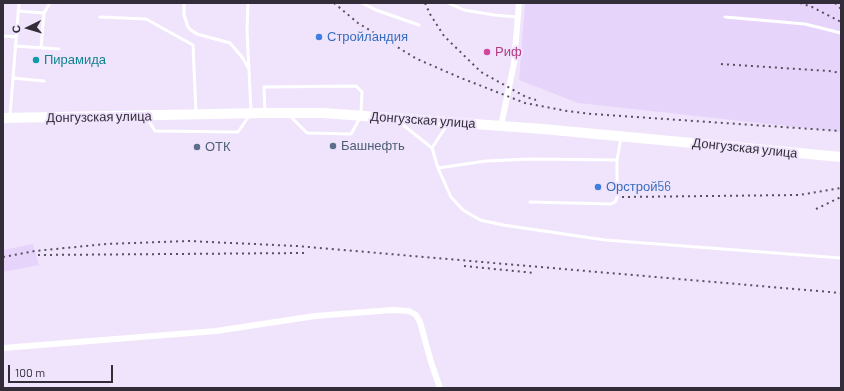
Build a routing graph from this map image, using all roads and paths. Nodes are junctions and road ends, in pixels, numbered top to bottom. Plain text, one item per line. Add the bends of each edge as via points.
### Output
1 (19, 3) edge
2 (50, 3) edge
3 (184, 3) edge
4 (248, 3) edge
5 (362, 3) edge
6 (448, 3) edge
7 (519, 3) edge
8 (18, 11) junction
9 (44, 13) junction
10 (100, 17) dead end
11 (518, 17) junction
12 (725, 17) dead end
13 (419, 25) dead end
14 (841, 33) edge
15 (3, 36) edge
16 (16, 37) junction
17 (15, 46) junction
18 (41, 48) junction
19 (58, 49) dead end
20 (249, 70) junction
21 (13, 78) junction
22 (44, 81) dead end
23 (251, 113) junction
24 (265, 113) junction
25 (287, 113) junction
26 (196, 114) junction
27 (361, 115) junction
28 (146, 116) junction
29 (394, 117) junction
30 (6, 118) edge
31 (450, 121) junction
32 (501, 126) junction
33 (621, 136) junction
34 (432, 148) junction
35 (841, 158) edge
36 (617, 160) junction
37 (438, 168) junction
38 (530, 202) dead end
39 (841, 258) edge
40 (3, 348) edge
41 (440, 388) edge

1 - 8 lane
2 - 9 lane
3 - 20 lane via 188,27 197,34 230,43
4 - 20 lane
5 - 13 lane
6 - 11 lane via 464,10
7 - 11 street
8 - 9 lane
8 - 16 lane
9 - 18 lane
10 - 26 lane via 146,19 194,45
11 - 32 street via 514,63
12 - 14 lane via 805,24
15 - 16 lane
16 - 17 lane
17 - 18 lane
17 - 21 lane
18 - 19 lane
20 - 23 lane
21 - 22 lane
21 - 30 lane
23 - 24 highway, Донгузская улица
23 - 26 highway, Донгузская улица
23 - 28 lane via 238,132 155,131
24 - 25 highway, Донгузская улица
24 - 27 lane via 264,87 356,86 362,92
25 - 27 highway, Донгузская улица
25 - 27 lane via 307,133 351,134
26 - 28 highway, Донгузская улица
27 - 29 highway, Донгузская улица
28 - 30 highway, Донгузская улица
29 - 31 highway, Донгузская улица
29 - 34 lane
31 - 32 highway, Донгузская улица
31 - 34 lane
32 - 33 highway, Донгузская улица
33 - 35 highway, Донгузская улица
33 - 36 lane
34 - 37 lane
36 - 37 lane via 486,161
36 - 38 lane via 618,198 611,204
37 - 39 lane via 452,197 463,210 480,220 605,240
40 - 41 street via 216,332 316,316 409,311 416,315 420,322

